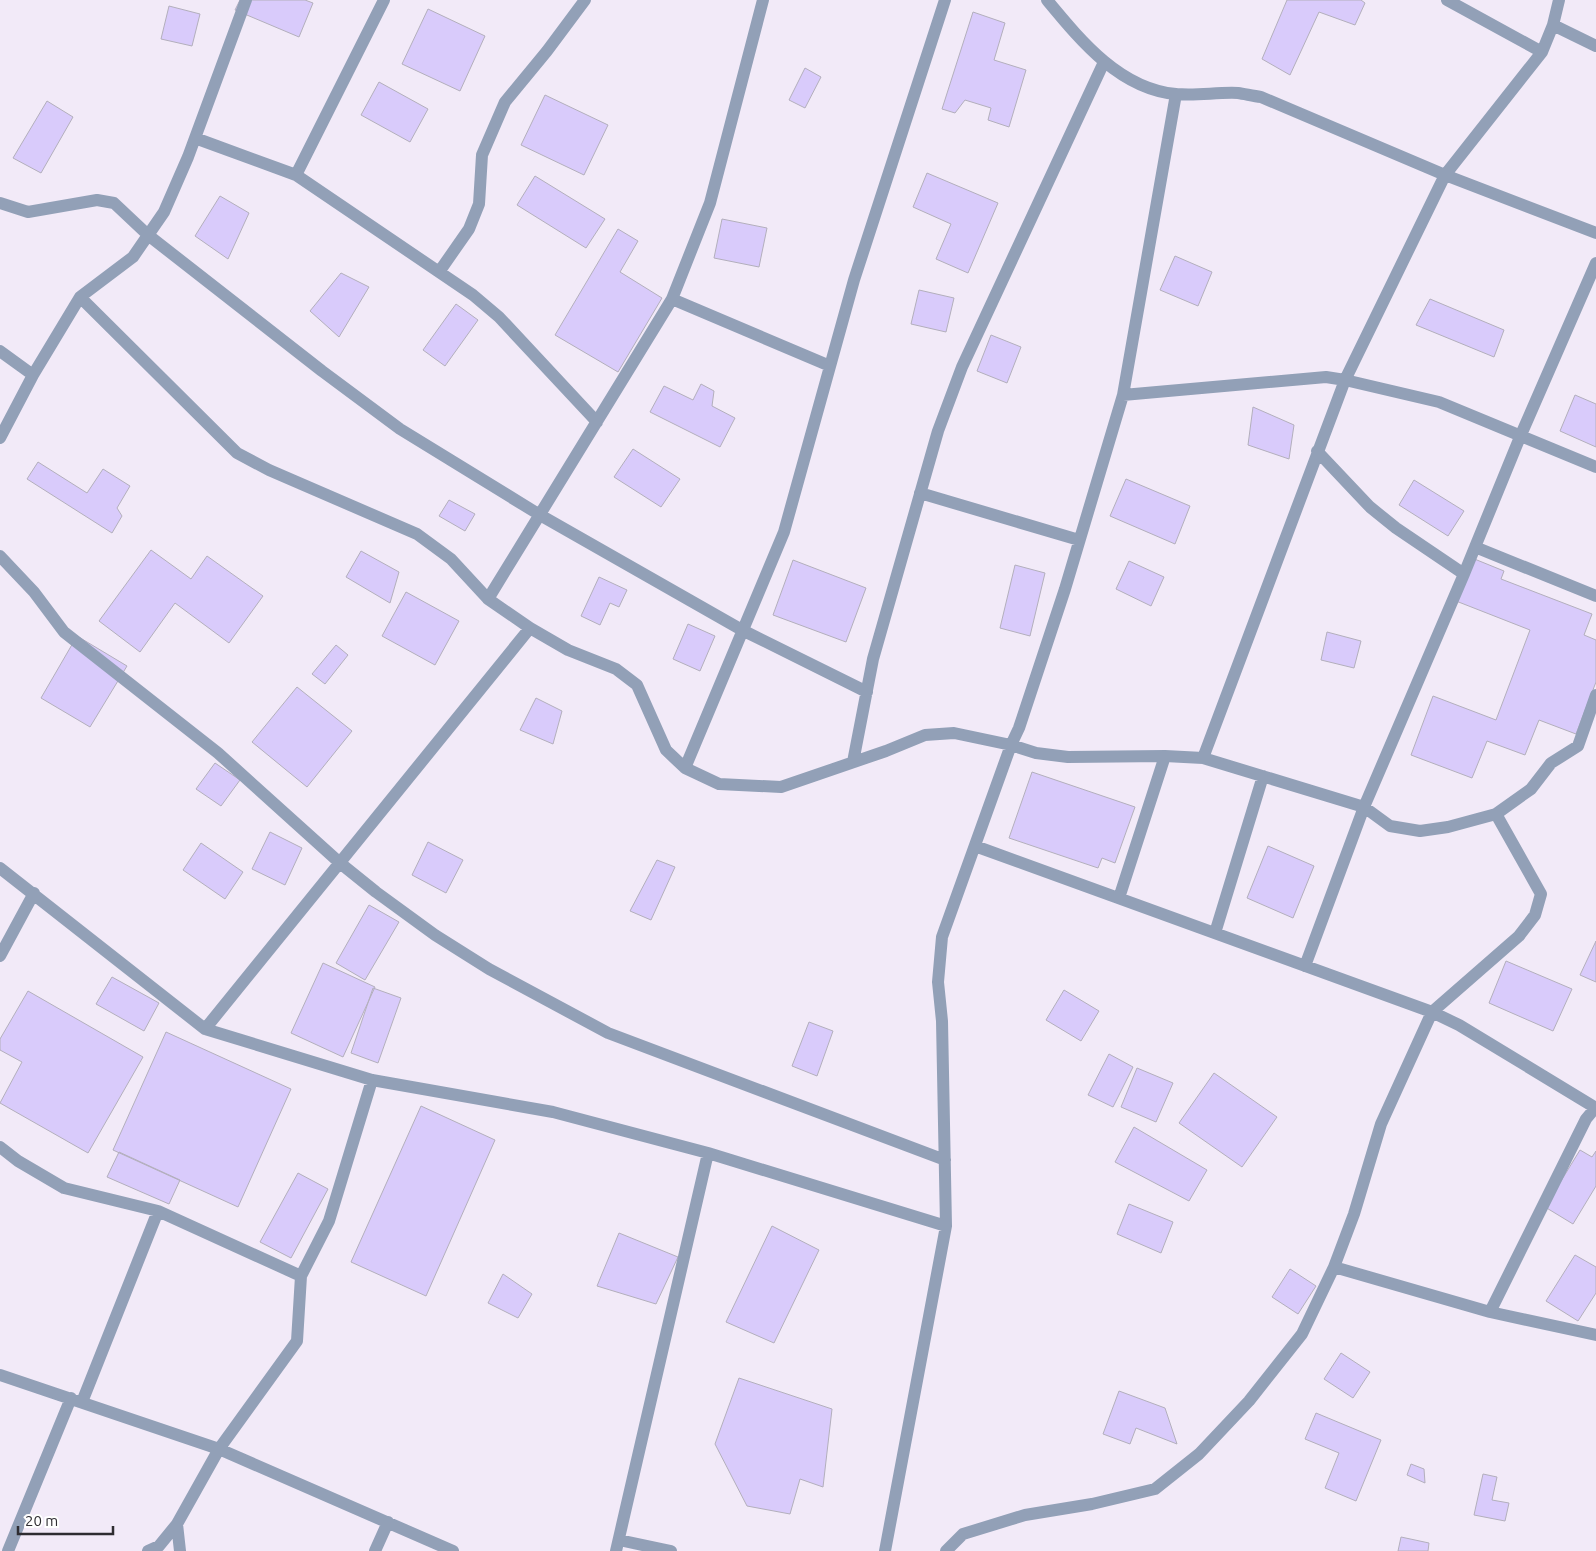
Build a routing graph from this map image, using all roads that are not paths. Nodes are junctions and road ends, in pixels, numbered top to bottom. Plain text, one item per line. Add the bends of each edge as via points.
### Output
1 (246, 0) edge
2 (384, 0) edge
3 (585, 0) edge
4 (763, 0) edge
5 (945, 0) edge
6 (1047, 0) edge
7 (1447, 0) edge
8 (1559, 0) edge
9 (1553, 25) junction
10 (1596, 46) edge
11 (1542, 52) junction
12 (1104, 62) junction
13 (1176, 94) junction
14 (195, 138) junction
15 (1445, 175) junction
16 (296, 176) junction
17 (0, 203) edge
18 (1596, 233) edge
19 (148, 235) junction
20 (1596, 263) edge
21 (439, 272) junction
22 (80, 297) junction
23 (672, 299) junction
24 (0, 351) edge
25 (830, 366) junction
26 (33, 375) junction
27 (1345, 380) junction
28 (1123, 395) junction
29 (597, 422) junction
30 (1520, 437) junction
31 (0, 438) edge
32 (1316, 451) junction
33 (1596, 467) edge
34 (920, 492) junction
35 (540, 515) junction
36 (1079, 540) junction
37 (1475, 547) junction
38 (0, 556) edge
39 (1464, 574) junction
40 (1596, 596) edge
41 (488, 599) junction
42 (530, 628) junction
43 (742, 630) junction
44 (866, 692) junction
45 (1596, 695) edge
46 (1011, 745) junction
47 (1165, 756) junction
48 (1203, 758) junction
49 (853, 762) junction
50 (685, 768) junction
51 (1264, 776) junction
52 (1364, 807) junction
53 (1496, 814) junction
54 (975, 846) junction
55 (340, 863) junction
56 (0, 868) edge
57 (34, 893) junction
58 (1119, 898) junction
59 (1215, 933) junction
60 (0, 956) edge
61 (1305, 966) junction
62 (1432, 1012) junction
63 (205, 1029) junction
64 (372, 1080) junction
65 (1596, 1108) edge
66 (0, 1147) edge
67 (708, 1154) junction
68 (945, 1160) junction
69 (158, 1211) junction
70 (946, 1226) junction
71 (1334, 1267) junction
72 (301, 1276) junction
73 (1490, 1312) junction
74 (1596, 1335) edge
75 (0, 1375) edge
76 (76, 1400) junction
77 (219, 1449) junction
78 (388, 1522) junction
79 (176, 1524) junction
80 (618, 1545) edge
81 (8, 1551) edge
82 (148, 1551) edge
83 (180, 1551) edge
84 (375, 1551) edge
85 (452, 1551) edge
86 (671, 1551) edge
87 (886, 1551) edge
88 (946, 1551) edge

1 - 14 street
2 - 16 street
3 - 21 street via 505,102 482,155 479,204 469,230
4 - 23 street via 710,203
5 - 25 street via 854,280
6 - 12 street
7 - 11 street
8 - 9 street
9 - 10 street
9 - 11 street
11 - 15 street
12 - 13 street via 1142,86
12 - 34 street via 962,367
13 - 15 street via 1237,93 1260,97
13 - 28 street
14 - 16 street
14 - 19 street via 164,212
15 - 18 street
15 - 27 street
16 - 21 street
17 - 19 street via 28,212 97,200 114,203
19 - 22 street via 133,257
19 - 35 street via 400,429
20 - 30 street
21 - 29 street via 498,317
22 - 26 street
22 - 41 street via 237,453 417,534 451,559
23 - 25 street
23 - 29 street
24 - 26 street
25 - 43 street via 784,532
26 - 31 street
27 - 28 street via 1326,377
27 - 30 street via 1439,402
27 - 32 street
28 - 36 street
29 - 35 street
30 - 33 street
30 - 37 street
32 - 39 street via 1370,507
32 - 48 street
34 - 36 street
34 - 44 street
35 - 41 street
35 - 43 street
36 - 46 street
37 - 39 street
37 - 40 street
38 - 55 street via 34,592 64,632 218,753
39 - 52 street
41 - 42 street
42 - 50 street via 568,650 616,669 637,685 666,750
42 - 55 street
43 - 44 street
43 - 50 street
44 - 49 street
45 - 53 street via 1578,746 1551,763 1531,789
46 - 47 street via 1036,753 1068,757
46 - 49 street via 954,734 925,735
46 - 54 street
47 - 48 street
47 - 58 street
48 - 51 street
49 - 50 street via 781,787 719,784
51 - 52 street
51 - 59 street
52 - 53 street via 1390,826 1420,831
52 - 61 street
53 - 62 street via 1541,894 1535,915 1519,936
54 - 58 street
54 - 68 street via 942,938 938,982
55 - 63 street
55 - 68 street via 435,935 489,969 608,1034
56 - 57 street
57 - 60 street
57 - 63 street
58 - 59 street
59 - 61 street
61 - 62 street
62 - 65 street
62 - 71 street via 1381,1124
63 - 64 street
64 - 67 street via 553,1112
64 - 72 street via 329,1221
65 - 73 street via 1586,1119
66 - 69 street via 64,1188
67 - 70 street
67 - 80 street
68 - 70 street
69 - 72 street
69 - 76 street
70 - 87 street
71 - 73 street
71 - 88 street via 1302,1334 1290,1349 1199,1454 1155,1489 1025,1515 963,1534
72 - 77 street via 297,1341
73 - 74 street
75 - 76 street
76 - 77 street
76 - 81 street
77 - 78 street
77 - 79 street
78 - 84 street
78 - 85 street
79 - 82 street via 159,1546
79 - 83 street
80 - 86 street

